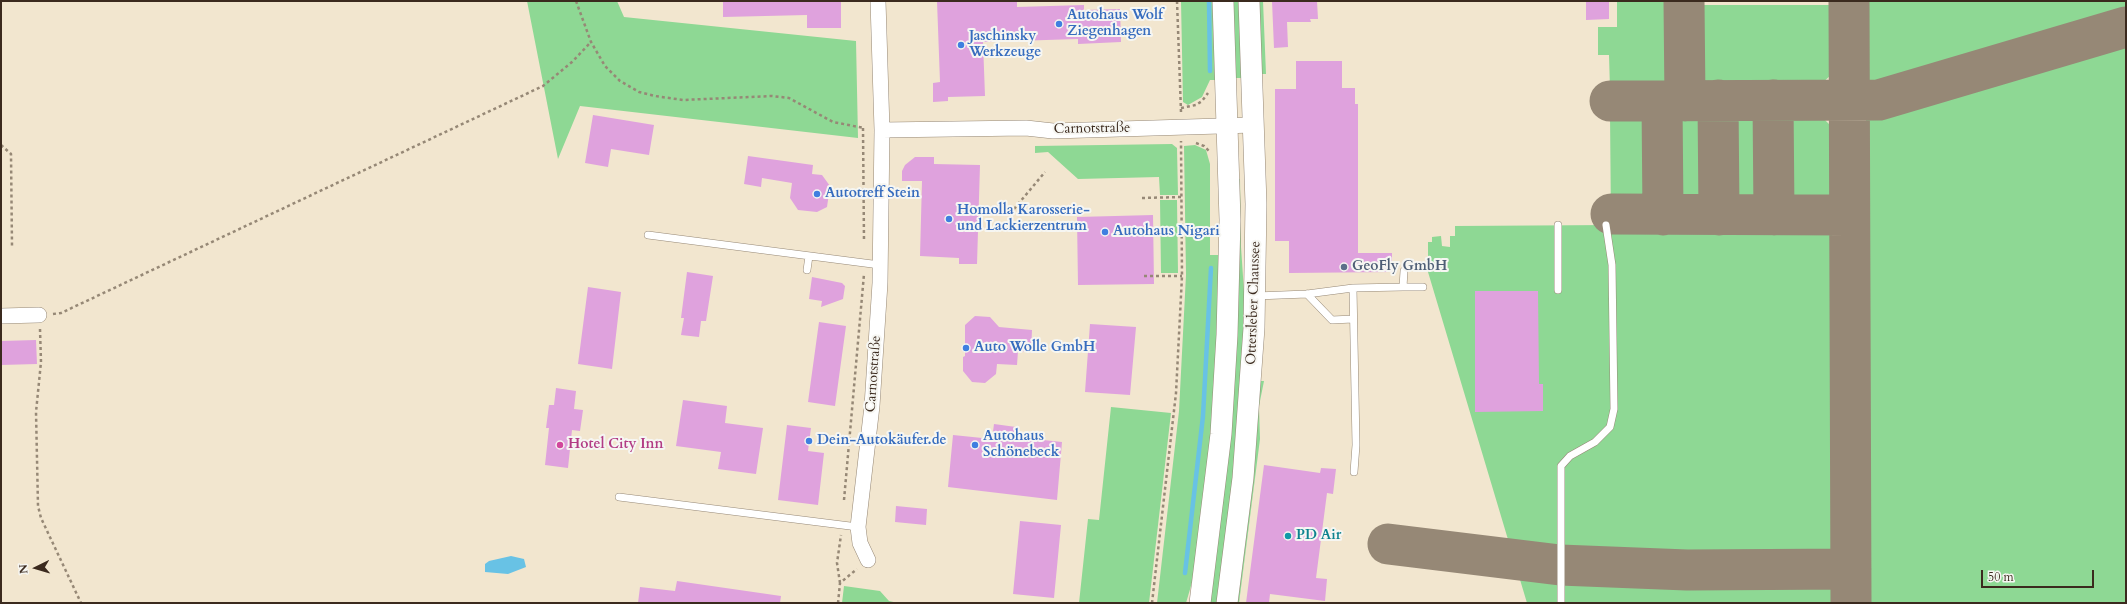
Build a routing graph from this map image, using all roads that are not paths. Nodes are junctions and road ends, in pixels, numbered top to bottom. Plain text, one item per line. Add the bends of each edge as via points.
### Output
1 (878, 1) edge
2 (1223, 1) edge
3 (1249, 1) edge
4 (1227, 125) junction
5 (1254, 125) junction
6 (882, 130) junction
7 (1558, 225) dead end
8 (1606, 225) dead end
9 (648, 235) dead end
10 (809, 256) junction
11 (880, 265) junction
12 (807, 270) dead end
13 (1404, 271) dead end
14 (1403, 287) junction
15 (1423, 287) dead end
16 (1353, 288) junction
17 (1558, 290) dead end
18 (1306, 294) junction
19 (1255, 296) junction
20 (39, 315) road end
21 (1, 316) edge
22 (1353, 319) junction
23 (1354, 472) dead end
24 (620, 497) dead end
25 (858, 527) junction
26 (868, 560) road end
27 (1200, 603) edge
28 (1227, 603) edge
29 (1561, 603) edge

1 - 6 street, Carnotstraße
2 - 4 main road, Ottersleber Chaussee
3 - 5 main road, Ottersleber Chaussee
4 - 5 street, Carnotstraße
4 - 6 street, Carnotstraße via 1053,131 1026,128
4 - 27 main road, Ottersleber Chaussee via 1230,220 1228,335 1221,434
5 - 19 main road, Ottersleber Chaussee
6 - 11 street, Carnotstraße
7 - 17 lane
8 - 29 lane via 1612,265 1614,409 1610,427 1595,442 1570,456 1561,466
9 - 10 lane
10 - 11 lane
10 - 12 lane
11 - 25 street, Carnotstraße via 872,406
13 - 14 lane
14 - 15 lane
14 - 16 lane
16 - 18 lane
16 - 22 lane
18 - 19 lane
18 - 22 lane via 1332,320
19 - 28 main road, Ottersleber Chaussee via 1249,417
20 - 21 street
22 - 23 lane via 1356,444
24 - 25 lane
25 - 26 street, Carnotstraße via 860,543

